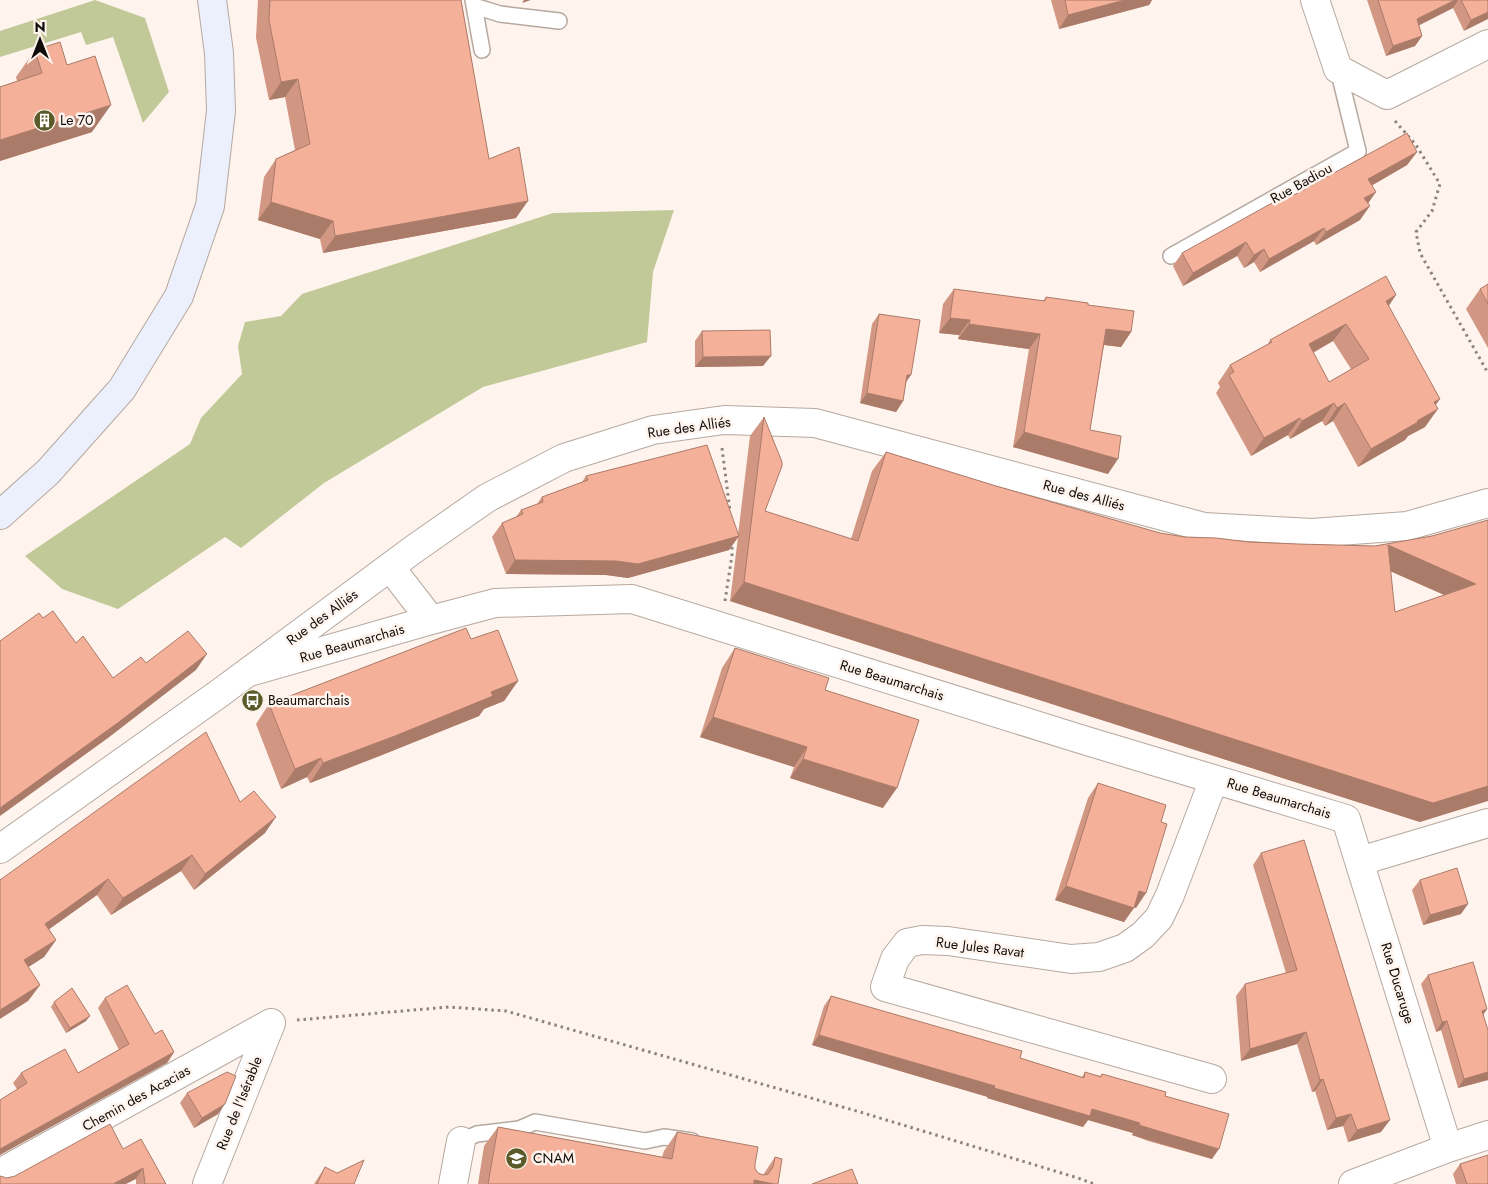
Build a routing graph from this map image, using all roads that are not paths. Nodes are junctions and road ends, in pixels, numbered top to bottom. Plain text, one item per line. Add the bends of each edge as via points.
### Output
1 (212, 0) edge
2 (1315, 0) edge
3 (474, 3) edge
4 (559, 21) dead end
5 (1488, 44) edge
6 (482, 50) dead end
7 (1338, 69) junction
8 (1171, 256) dead end
9 (1488, 503) edge
10 (0, 515) edge
11 (390, 567) junction
12 (431, 620) junction
13 (244, 674) junction
14 (1214, 779) junction
15 (1346, 819) joint
16 (1488, 823) edge
17 (0, 849) edge
18 (1360, 861) junction
19 (272, 1023) joint
20 (1212, 1079) dead end
21 (1488, 1135) edge
22 (461, 1141) joint
23 (710, 1144) edge
24 (1448, 1148) junction
25 (0, 1174) edge
26 (207, 1184) edge
27 (453, 1184) edge
28 (1353, 1184) edge

1 - 10 main road via 219,53 221,112 210,206 179,296 122,389 48,472
2 - 7 street, Rue Badiou
3 - 4 lane via 500,14
3 - 6 lane
5 - 7 street via 1387,95
7 - 8 lane, Rue Badiou via 1358,151
9 - 11 street, Rue des Alliés via 1406,526 1312,533 1204,527 815,423 724,420 653,430 564,458 487,498
11 - 12 street
11 - 13 street, Rue des Alliés
12 - 13 street, Rue Beaumarchais
12 - 14 street, Rue Beaumarchais via 495,603 632,599
13 - 17 street, Rue des Alliés
14 - 15 street, Rue Beaumarchais
14 - 20 street, Rue Jules Ravat via 1170,895 1159,918 1144,936 1125,948 1099,957 1071,959 922,940 907,943 895,960 885,987
15 - 18 street, Rue Ducaruge
16 - 18 street
18 - 24 street, Rue Ducaruge
19 - 25 street, Chemin des Acacias
19 - 26 street, Rue de l'Isérable
21 - 24 street
22 - 23 lane via 477,1134 519,1129 536,1122 645,1141 664,1137
22 - 27 street
24 - 28 street

